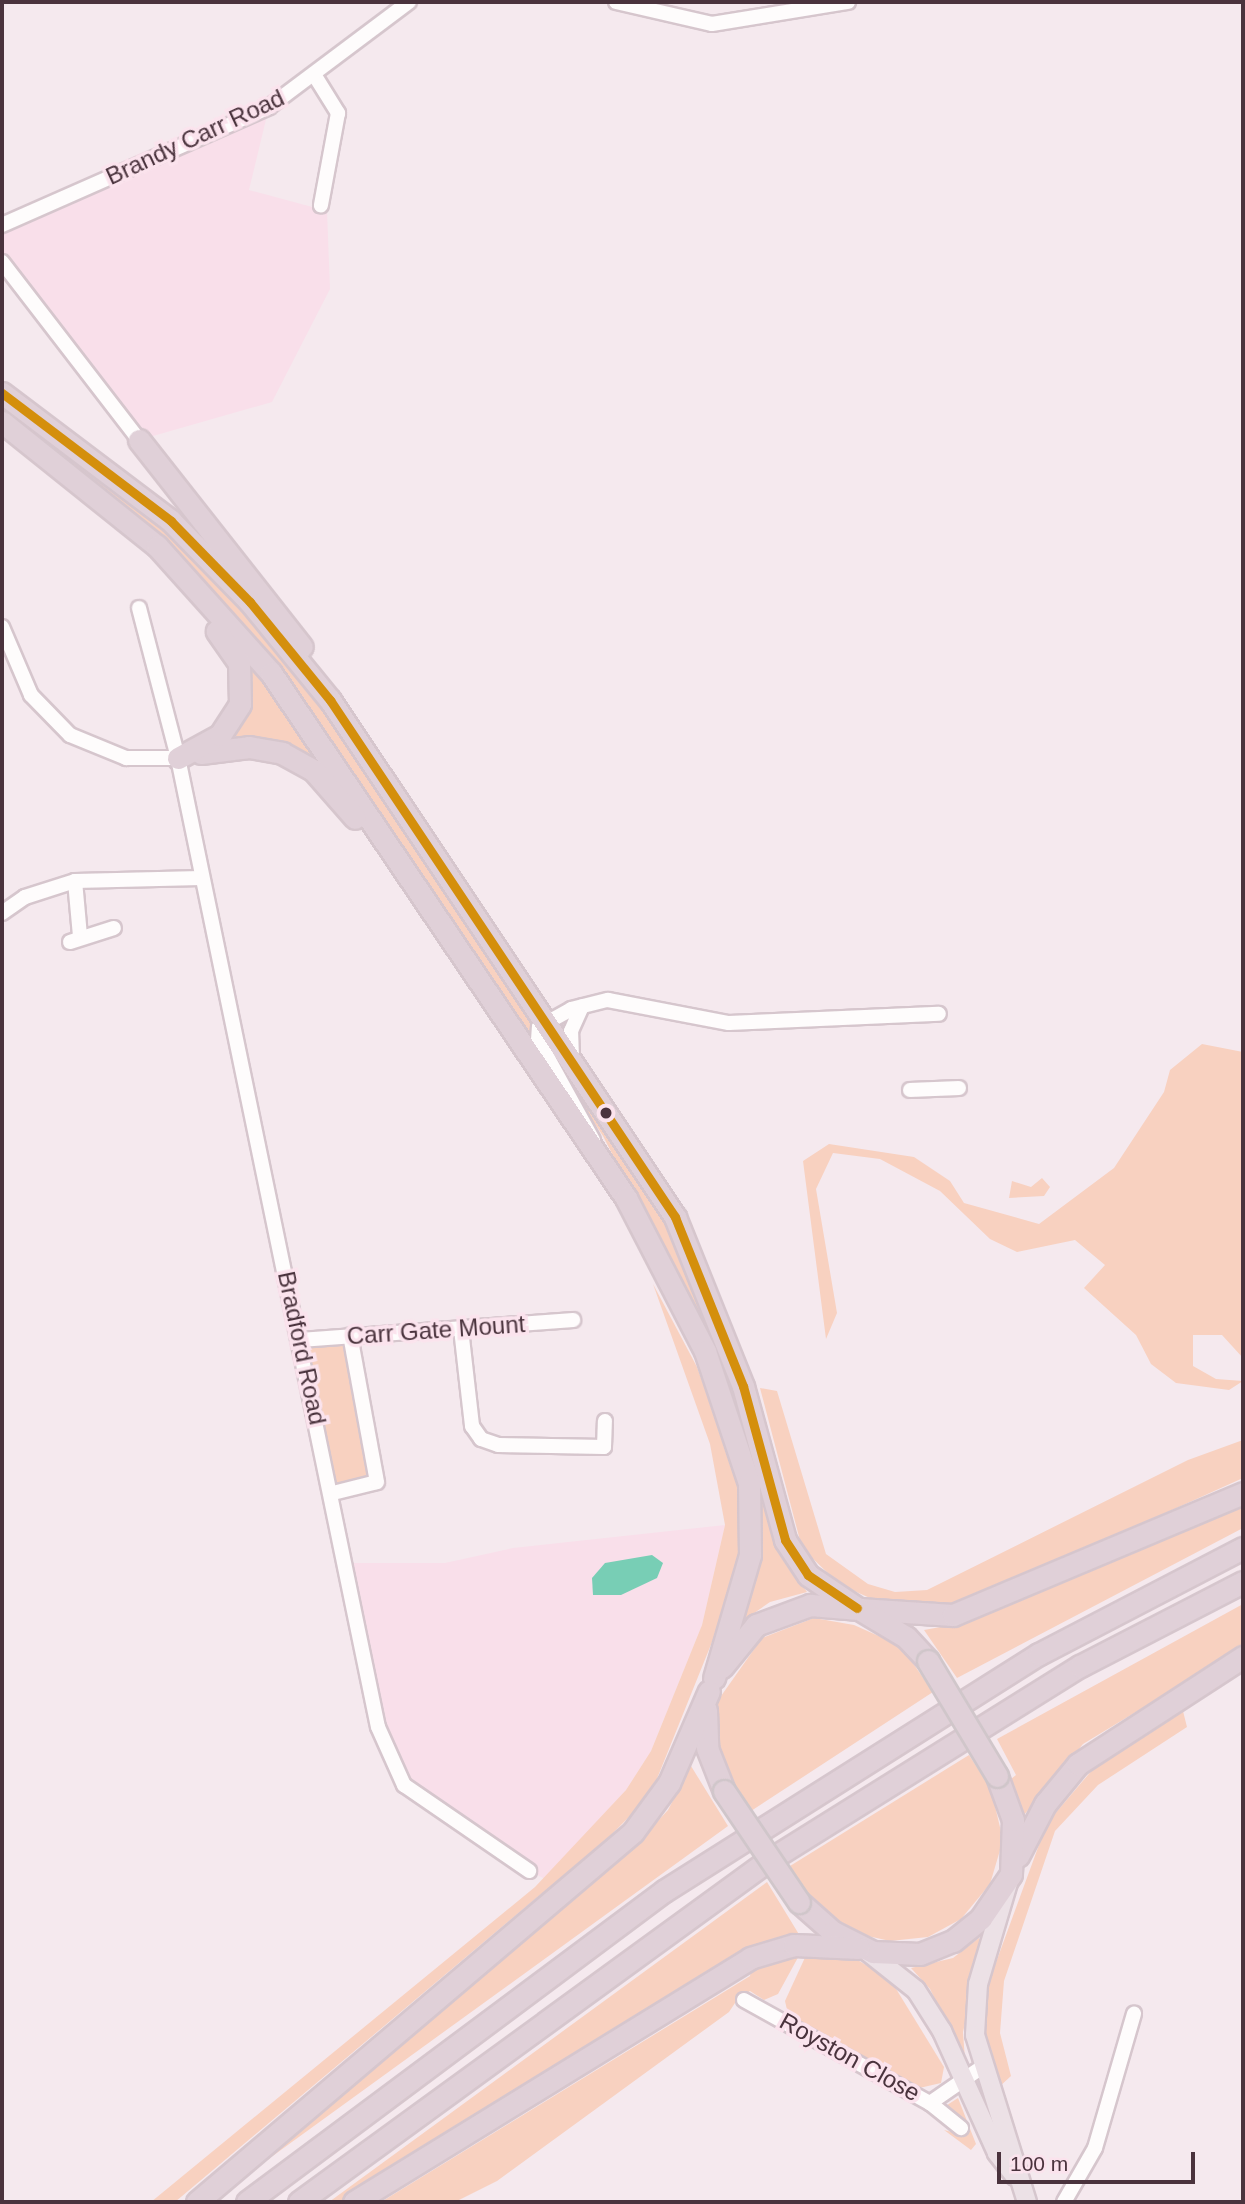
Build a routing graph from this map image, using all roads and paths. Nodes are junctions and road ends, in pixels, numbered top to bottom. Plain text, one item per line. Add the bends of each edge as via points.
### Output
1 (409, 2) edge
2 (616, 2) edge
3 (848, 2) edge
4 (315, 76) junction
5 (321, 205) dead end
6 (2, 225) edge
7 (2, 261) edge
8 (2, 393) edge
9 (2, 422) edge
10 (24, 437) junction
11 (139, 440) joint
12 (139, 608) dead end
13 (2, 627) edge
14 (330, 700) junction
15 (178, 758) junction
16 (395, 855) junction
17 (201, 878) junction
18 (75, 881) junction
19 (2, 912) edge
20 (114, 928) dead end
21 (582, 1006) junction
22 (939, 1014) dead end
23 (548, 1021) junction
24 (573, 1060) junction
25 (959, 1088) dead end
26 (911, 1090) dead end
27 (598, 1155) junction
28 (573, 1320) dead end
29 (461, 1329) junction
30 (350, 1335) junction
31 (300, 1340) junction
32 (605, 1421) dead end
33 (333, 1493) junction
34 (1243, 1493) edge
35 (1243, 1548) edge
36 (1243, 1582) edge
37 (858, 1608) junction
38 (1243, 1657) edge
39 (712, 1685) junction
40 (529, 1871) dead end
41 (1010, 1877) junction
42 (861, 1948) junction
43 (777, 1998) dead end
44 (744, 2000) dead end
45 (769, 2012) junction
46 (1134, 2014) dead end
47 (982, 2067) junction
48 (961, 2077) junction
49 (930, 2103) junction
50 (961, 2128) dead end
51 (1017, 2179) junction
52 (197, 2202) edge
53 (247, 2202) edge
54 (299, 2202) edge
55 (354, 2202) edge
56 (1027, 2202) edge
57 (1064, 2202) edge

1 - 4 street, Brandy Carr Road
2 - 3 street via 712,24
4 - 5 street via 338,113
4 - 6 street, Brandy Carr Road via 269,107
7 - 11 street
8 - 14 highway via 171,521 250,601
9 - 10 highway
10 - 15 highway via 177,582 233,649 242,677 235,716 220,735
10 - 16 highway via 157,546 227,621 305,719
11 - 14 highway via 294,634
12 - 15 street, Bradford Road
13 - 15 street via 30,695 70,735 126,758
14 - 23 highway
15 - 16 highway via 249,747 297,760
15 - 17 street, Bradford Road
16 - 27 highway
17 - 18 street
17 - 31 street, Bradford Road
18 - 19 street via 25,897
18 - 20 street via 75,939
21 - 22 street via 608,1000 729,1023
21 - 23 street
21 - 24 street via 571,1031
23 - 24 highway
23 - 27 street via 539,1027 544,1058 587,1121
24 - 37 highway via 698,1262 743,1386 791,1551 808,1575
25 - 26 street
27 - 39 highway via 669,1274 705,1351 749,1483 750,1555
28 - 29 street, Carr Gate Mount
29 - 30 street, Carr Gate Mount
29 - 32 street via 471,1426 481,1438 498,1445 604,1447
30 - 31 street, Carr Gate Mount
30 - 33 street via 377,1482
31 - 33 street, Bradford Road
33 - 40 street, Bradford Road via 378,1727 404,1785
34 - 37 highway via 953,1615 916,1617
35 - 53 highway via 1039,1654 687,1876
36 - 54 highway via 1080,1666 766,1861
37 - 39 highway via 799,1606 767,1618 748,1632
37 - 41 highway, bridge via 906,1637 928,1661 997,1776 1013,1820
38 - 41 highway via 1078,1764 1045,1804
39 - 42 highway, bridge via 707,1748 724,1791 799,1902
39 - 52 highway via 669,1783 633,1832
41 - 42 highway via 981,1918 941,1947 897,1956
41 - 47 main road via 975,2001
42 - 48 main road via 916,1990
42 - 55 highway via 794,1945 750,1958
43 - 45 street, Royston Close
44 - 45 street, Royston Close
45 - 49 street, Royston Close
46 - 57 street via 1095,2148
47 - 48 street, Royston Close
47 - 51 main road via 1011,2142
48 - 49 street, Royston Close
48 - 51 main road via 997,2153
49 - 50 street, Royston Close
51 - 56 main road

